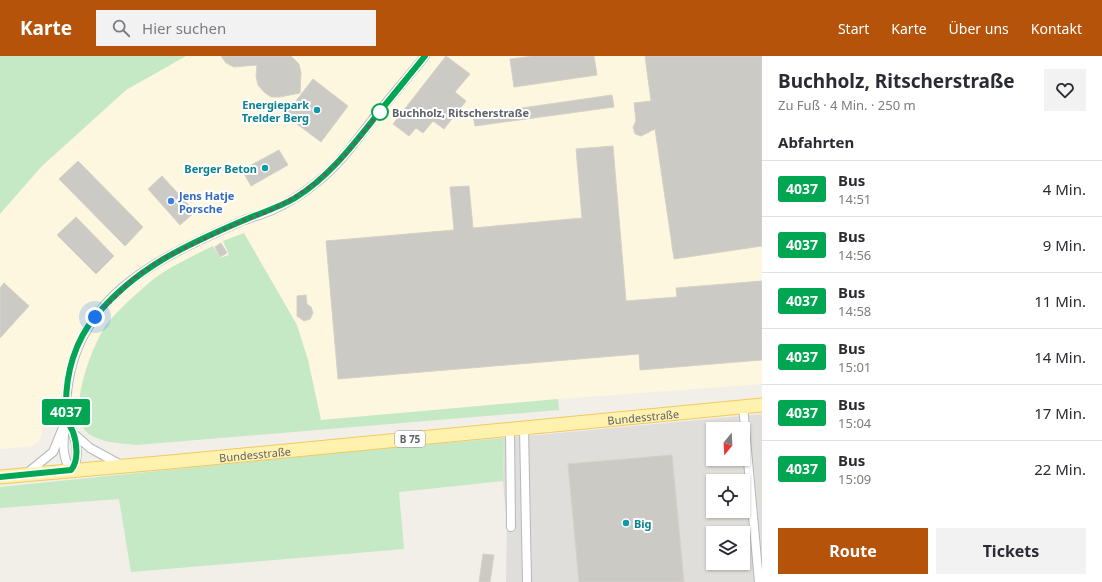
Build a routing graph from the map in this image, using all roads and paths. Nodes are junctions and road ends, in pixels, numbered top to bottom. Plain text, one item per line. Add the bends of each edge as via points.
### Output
1 (425, 56) edge
2 (762, 405) edge
3 (742, 406) junction
4 (66, 416) junction
5 (524, 428) junction
6 (510, 429) junction
7 (74, 434) junction
8 (122, 465) junction
9 (71, 470) junction
10 (26, 474) junction
11 (0, 477) edge
12 (511, 527) dead end
13 (527, 582) edge
14 (759, 582) edge

1 - 4 street via 347,153 317,182 270,211 242,221 162,259 112,297 88,325 76,350 68,376
2 - 3 main road, Bundesstraße / B 75
3 - 5 main road, Bundesstraße / B 75
3 - 14 street
4 - 7 street
4 - 9 street via 64,455
4 - 10 street via 56,447 48,457
5 - 6 main road, Bundesstraße / B 75
5 - 13 street
6 - 8 main road, Bundesstraße / B 75 via 178,462
6 - 12 street
7 - 8 street via 90,448
7 - 9 street via 76,454
8 - 9 main road, Bundesstraße / B 75
9 - 10 main road, Bundesstraße / B 75
10 - 11 main road, Bundesstraße / B 75

